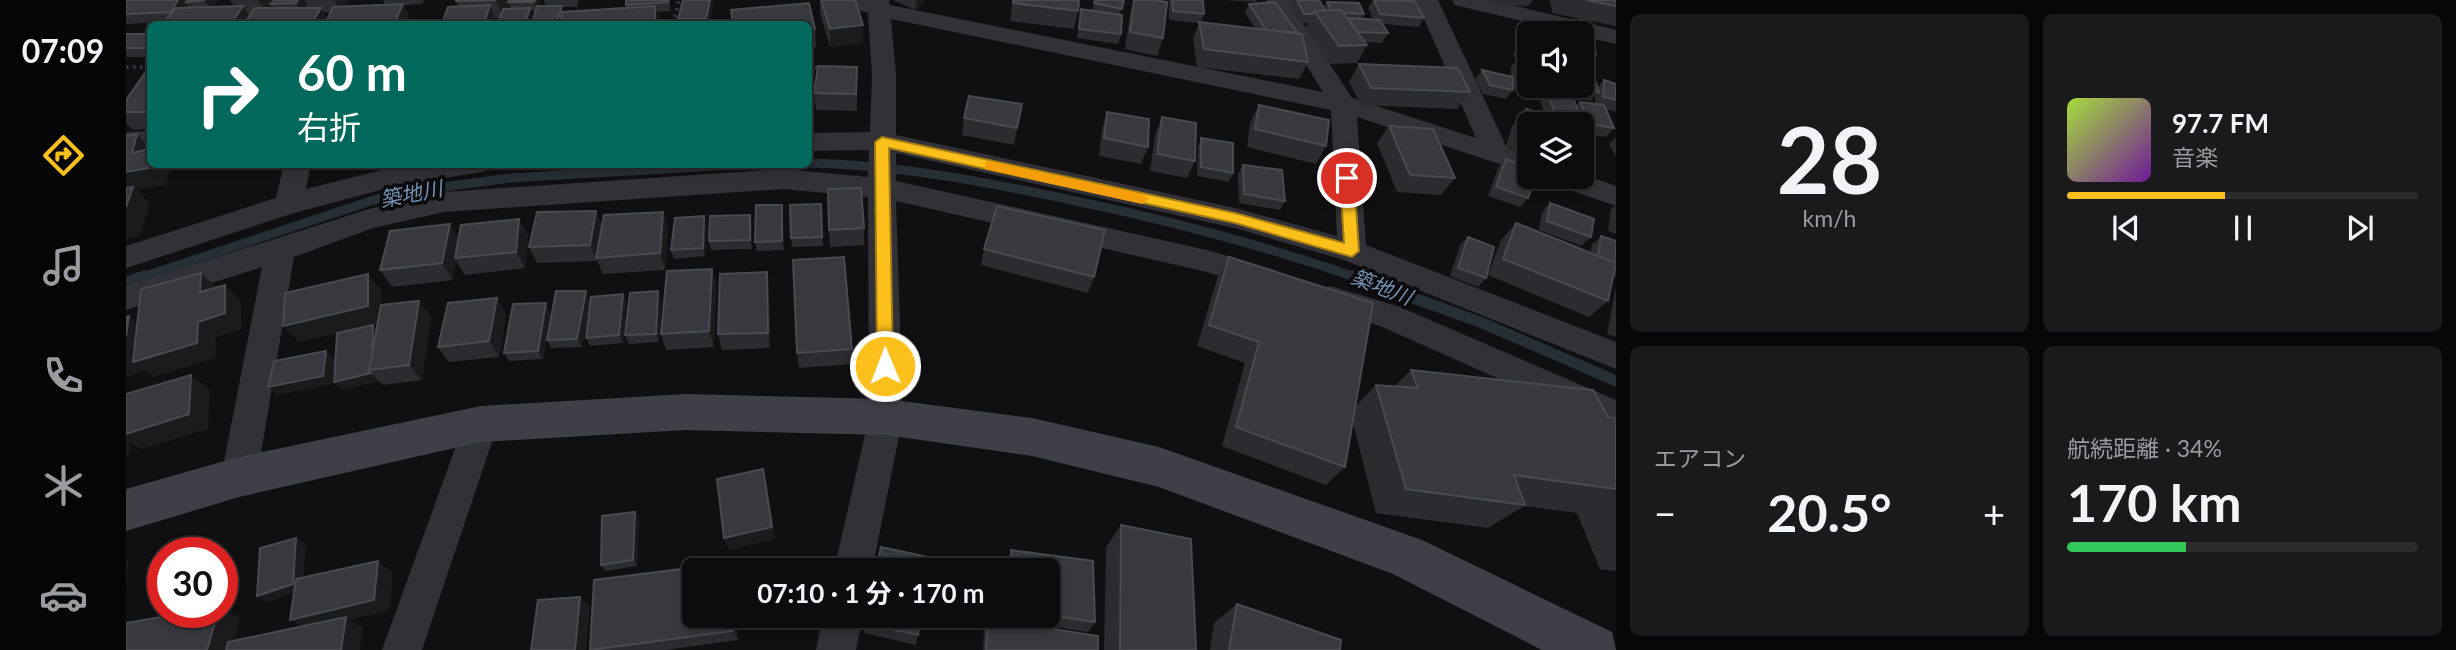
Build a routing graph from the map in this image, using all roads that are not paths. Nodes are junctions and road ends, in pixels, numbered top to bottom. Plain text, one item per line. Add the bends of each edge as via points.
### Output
1 (850, 0) edge
2 (1277, 0) edge
3 (1427, 0) edge
4 (1463, 0) edge
5 (879, 5) edge
6 (1616, 37) edge
7 (1343, 104) junction
8 (147, 140) edge
9 (126, 141) edge
10 (812, 143) edge
11 (1496, 153) junction
12 (1517, 160) edge
13 (882, 165) junction
14 (297, 168) edge
15 (448, 168) edge
16 (1594, 188) edge
17 (1616, 196) edge
18 (289, 204) junction
19 (280, 250) junction
20 (1352, 251) junction
21 (126, 257) edge
22 (126, 298) edge
23 (1616, 356) edge
24 (1616, 416) edge
25 (886, 417) junction
26 (481, 424) junction
27 (239, 477) junction
28 (126, 510) edge
29 (856, 558) edge
30 (841, 628) edge
31 (402, 650) edge
32 (836, 650) edge
33 (1594, 650) edge

1 - 5 street
2 - 7 street
3 - 11 street
4 - 6 street
5 - 7 street
5 - 13 street via 884,75
7 - 11 street
7 - 20 street
8 - 9 street
10 - 13 street
11 - 12 street
13 - 19 street via 783,178 444,202 369,219
13 - 20 street via 1235,218
13 - 24 street via 1389,316
13 - 25 street
14 - 18 street
15 - 18 street via 399,175
16 - 17 street
18 - 21 street
19 - 22 street
19 - 27 street
20 - 23 street
25 - 26 street via 685,412
25 - 29 street
25 - 33 street via 1032,438 1159,467 1406,556
26 - 27 street
26 - 31 street
27 - 28 street
30 - 32 street

